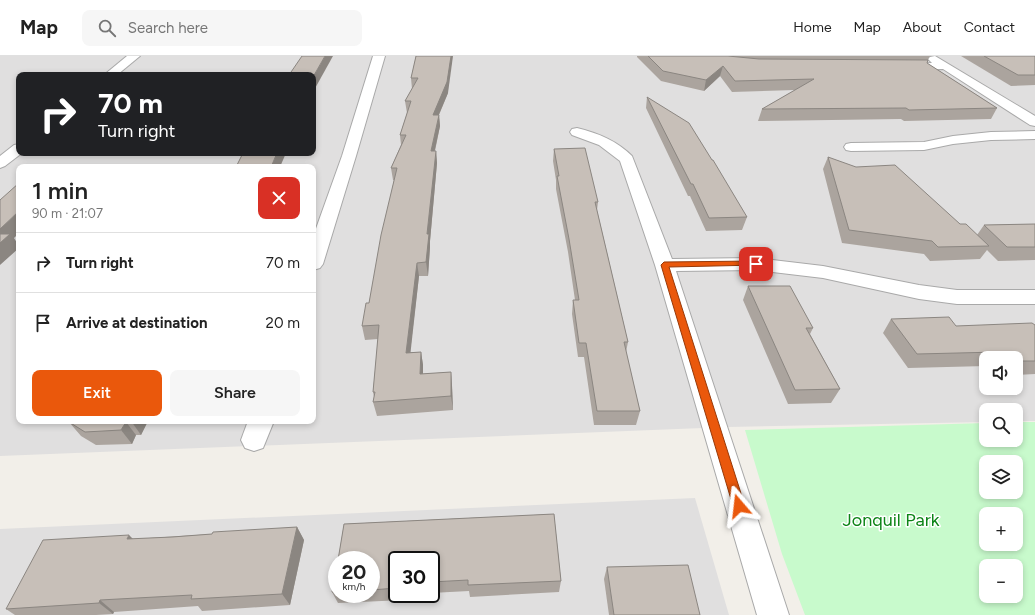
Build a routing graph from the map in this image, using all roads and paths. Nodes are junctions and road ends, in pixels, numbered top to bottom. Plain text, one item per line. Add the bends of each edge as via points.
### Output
1 (134, 56) edge
2 (379, 56) edge
3 (929, 56) edge
4 (945, 66) junction
5 (892, 67) edge
6 (114, 72) edge
7 (1035, 122) edge
8 (577, 132) dead end
9 (1035, 135) edge
10 (851, 147) dead end
11 (16, 150) edge
12 (0, 163) edge
13 (316, 255) edge
14 (664, 265) junction
15 (1035, 297) edge
16 (772, 615) edge

1 - 6 street
2 - 13 street
3 - 4 street
4 - 5 street
4 - 7 street
8 - 14 street via 617,148 627,159
9 - 10 street via 992,136 924,146
11 - 12 street
14 - 15 street via 756,264 802,269 957,297
14 - 16 street

